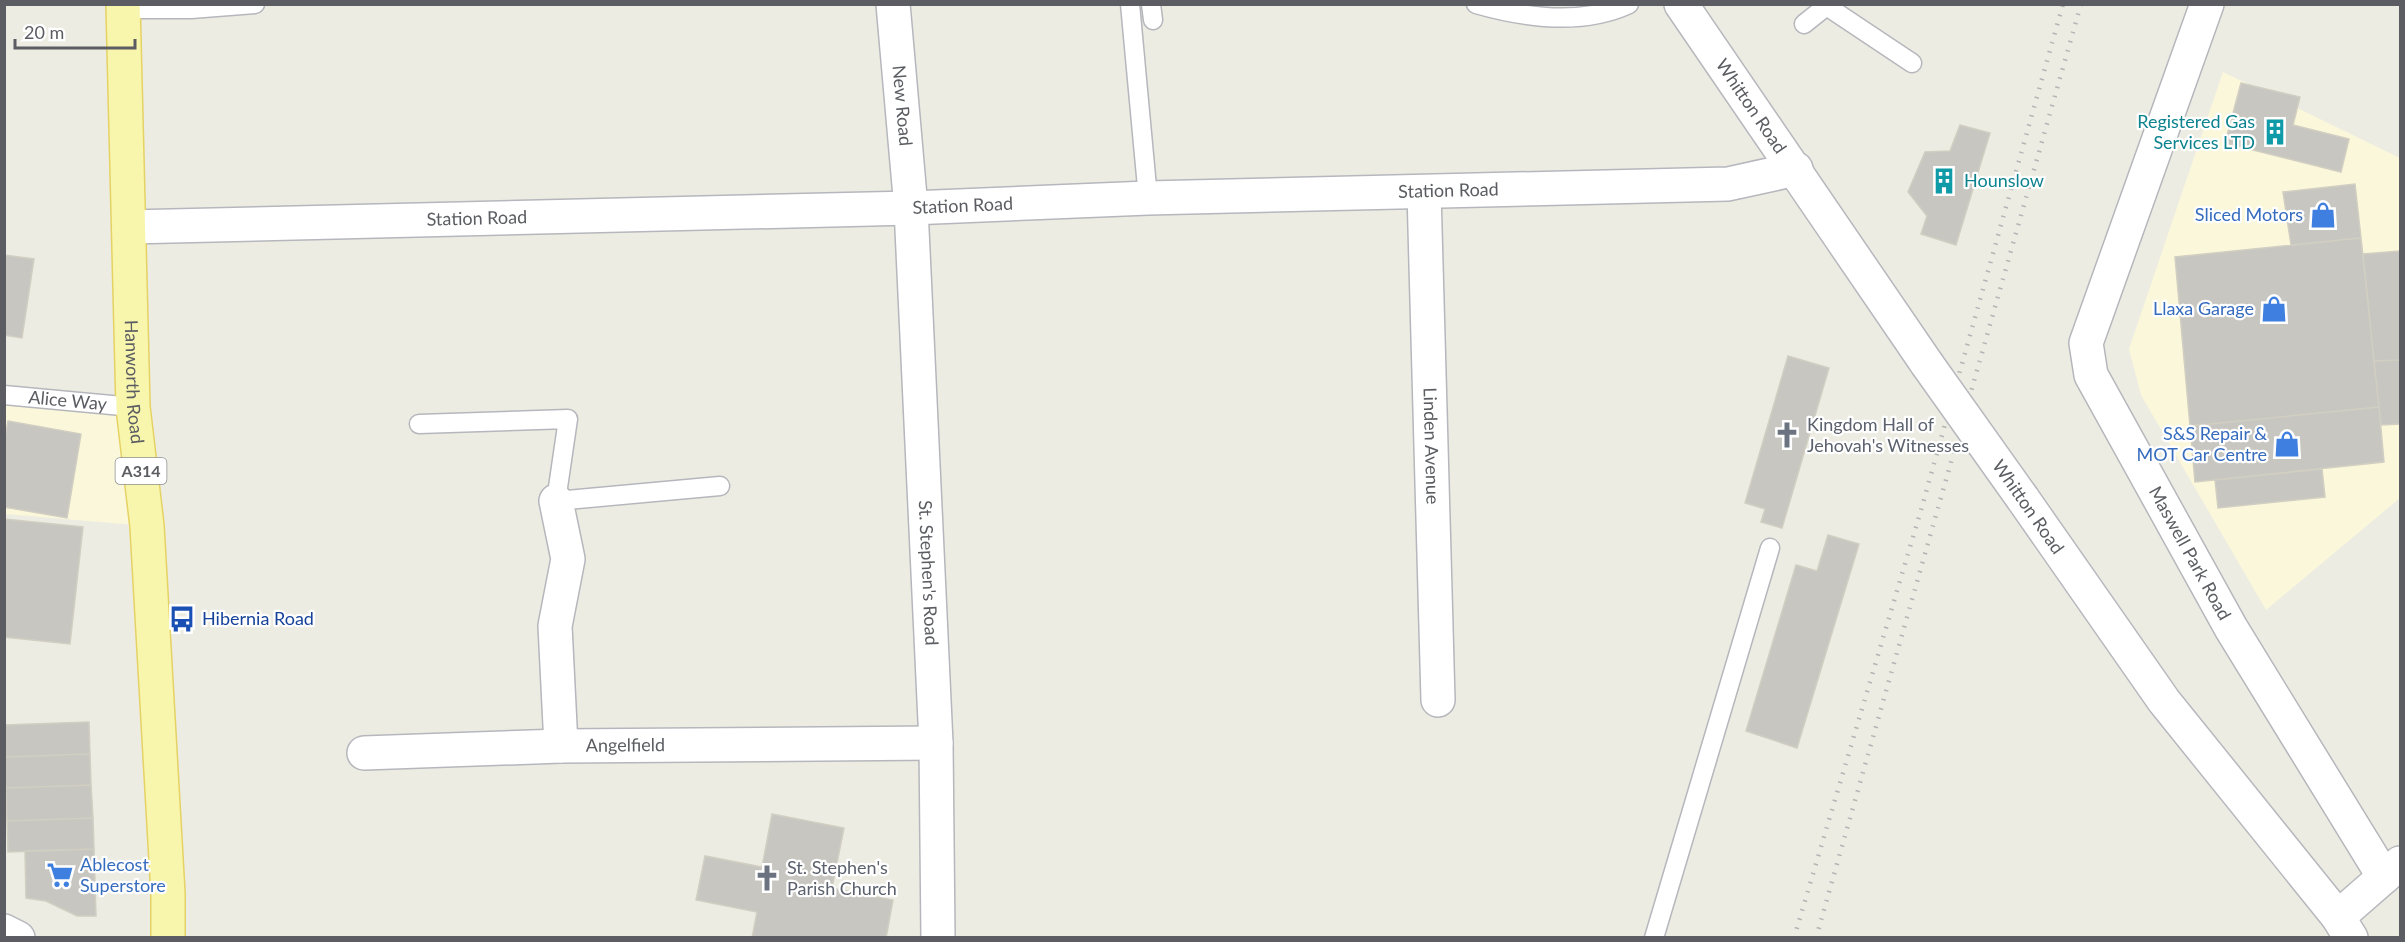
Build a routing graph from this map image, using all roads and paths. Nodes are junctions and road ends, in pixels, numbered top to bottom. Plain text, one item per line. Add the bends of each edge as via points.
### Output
1 (255, 4) edge
2 (893, 4) edge
3 (1130, 4) edge
4 (1476, 4) edge
5 (1629, 4) edge
6 (1681, 4) edge
7 (2207, 4) edge
8 (1828, 6) edge
9 (123, 7) edge
10 (1803, 24) dead end
11 (1912, 63) dead end
12 (1796, 169) junction
13 (1424, 192) junction
14 (1148, 198) junction
15 (911, 208) junction
16 (129, 226) junction
17 (4, 395) edge
18 (133, 407) junction
19 (420, 424) dead end
20 (720, 486) dead end
21 (556, 501) junction
22 (1770, 548) dead end
23 (1438, 700) dead end
24 (936, 743) junction
25 (561, 746) junction
26 (364, 753) dead end
27 (2392, 869) edge
28 (2344, 927) edge
29 (4, 931) edge
30 (18, 938) edge
31 (168, 938) edge
32 (938, 938) edge
33 (1654, 938) edge

1 - 9 lane via 191,9
2 - 15 street, New Road
3 - 14 lane
4 - 5 lane via 1533,16 1582,18
6 - 12 street, Whitton Road
7 - 27 street, Maswell Park Road via 2086,343 2091,375 2231,628
8 - 10 lane
8 - 11 lane
9 - 16 main road, Hanworth Road / A314
12 - 13 street, Station Road via 1728,184
12 - 28 street, Whitton Road, bridge via 1927,364 2164,701
13 - 14 street, Station Road
13 - 23 street, Linden Avenue
14 - 15 street, Station Road
15 - 16 street, Station Road
15 - 24 street, St. Stephen's Road
16 - 18 main road, Hanworth Road / A314
17 - 18 lane, Alice Way
18 - 31 main road, Hanworth Road / A314 via 147,526
19 - 21 lane via 568,419
20 - 21 lane
21 - 25 street, Angelfield via 568,559 555,626
22 - 33 lane
24 - 25 street, Angelfield
24 - 32 street, St. Stephen's Road
25 - 26 street
27 - 28 street
29 - 30 street

